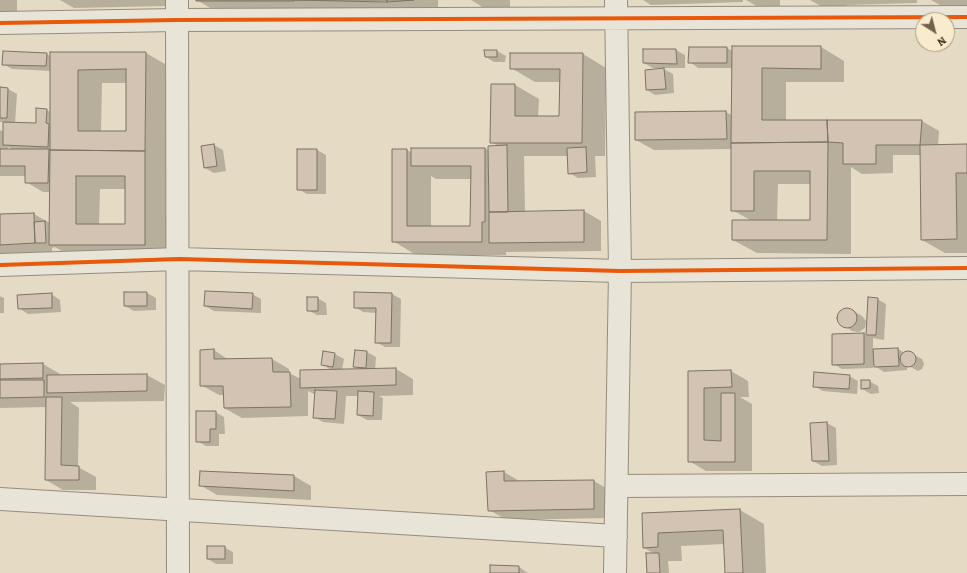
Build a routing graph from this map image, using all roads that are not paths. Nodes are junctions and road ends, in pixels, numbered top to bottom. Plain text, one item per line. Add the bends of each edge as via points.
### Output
1 (616, 9) edge
2 (177, 10) edge
3 (967, 17) edge
4 (0, 23) edge
5 (178, 259) junction
6 (0, 265) edge
7 (967, 268) edge
8 (620, 271) junction
9 (967, 484) edge
10 (617, 486) junction
11 (0, 500) edge
12 (179, 511) junction
13 (616, 536) junction
14 (178, 573) edge
15 (615, 573) edge

1 - 2 street
1 - 3 street
1 - 8 street
2 - 4 street
2 - 5 street
5 - 6 street
5 - 8 street
5 - 12 street
7 - 8 street
8 - 10 street
9 - 10 street
10 - 13 street
11 - 12 street
12 - 13 street
12 - 14 street
13 - 15 street

